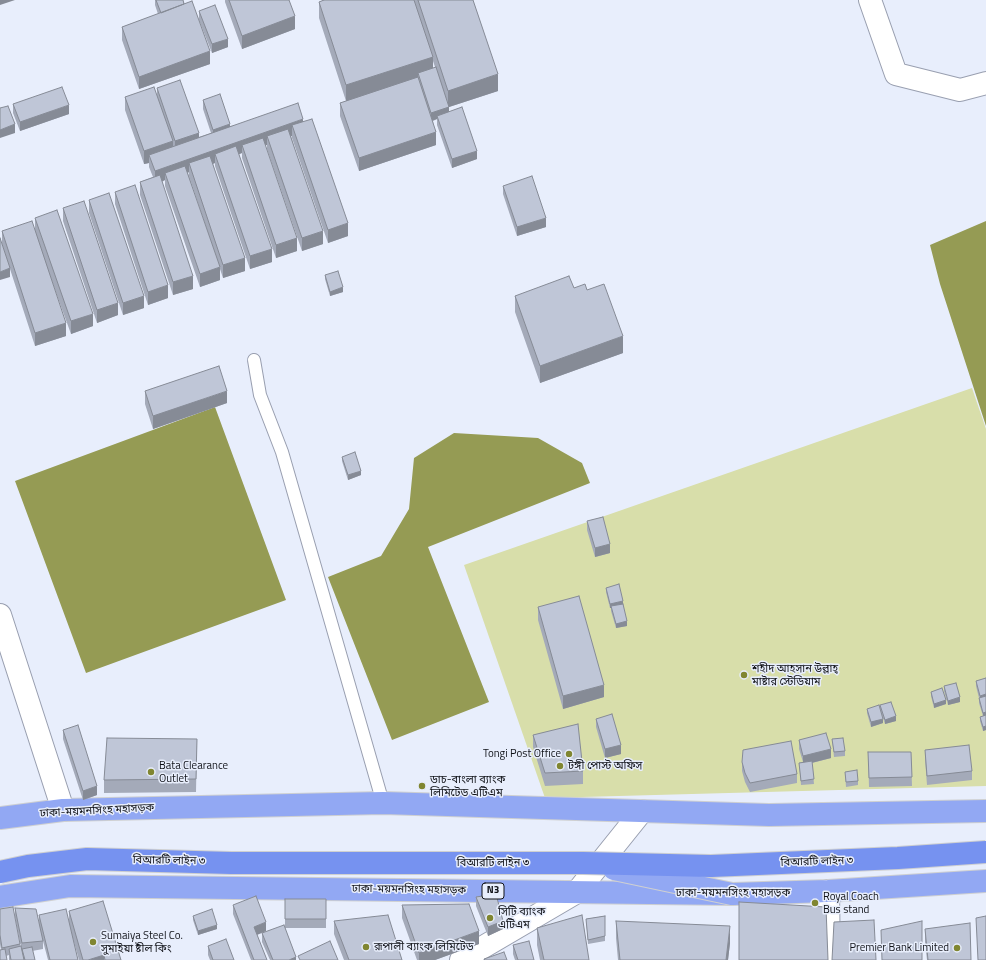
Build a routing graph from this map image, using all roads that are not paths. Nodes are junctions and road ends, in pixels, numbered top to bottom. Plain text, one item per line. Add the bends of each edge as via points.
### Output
1 (870, 0) edge
2 (986, 83) edge
3 (254, 360) dead end
4 (0, 615) edge
5 (383, 803) junction
6 (63, 810) junction
7 (642, 811) junction
8 (986, 811) edge
9 (0, 818) edge
10 (986, 852) edge
11 (583, 863) junction
12 (0, 872) edge
13 (986, 881) edge
14 (577, 892) junction
15 (828, 892) junction
16 (732, 894) junction
17 (0, 897) edge
18 (460, 960) edge
19 (829, 960) edge

1 - 2 street via 896,74 960,90
3 - 5 lane via 260,395 282,452
4 - 6 street
5 - 6 highway, ঢাকা-ময়মনসিংহ মহাসড়ক
5 - 7 highway, ঢাকা-ময়মনসিংহ মহাসড়ক
6 - 9 highway, ঢাকা-ময়মনসিংহ মহাসড়ক
7 - 8 highway, ঢাকা-ময়মনসিংহ মহাসড়ক via 769,815
7 - 14 street
10 - 11 highway, বিআরটি লাইন ৩, bridge via 711,866
11 - 12 highway, বিআরটি লাইন ৩, bridge via 231,863 88,859
11 - 16 highway, bridge
13 - 15 highway, ঢাকা-ময়মনসিংহ মহাসড়ক / N3
14 - 16 highway, ঢাকা-ময়মনসিংহ মহাসড়ক / N3
14 - 17 highway, ঢাকা-ময়মনসিংহ মহাসড়ক / N3 via 70,886
14 - 18 street
15 - 16 highway, ঢাকা-ময়মনসিংহ মহাসড়ক / N3
15 - 19 street

